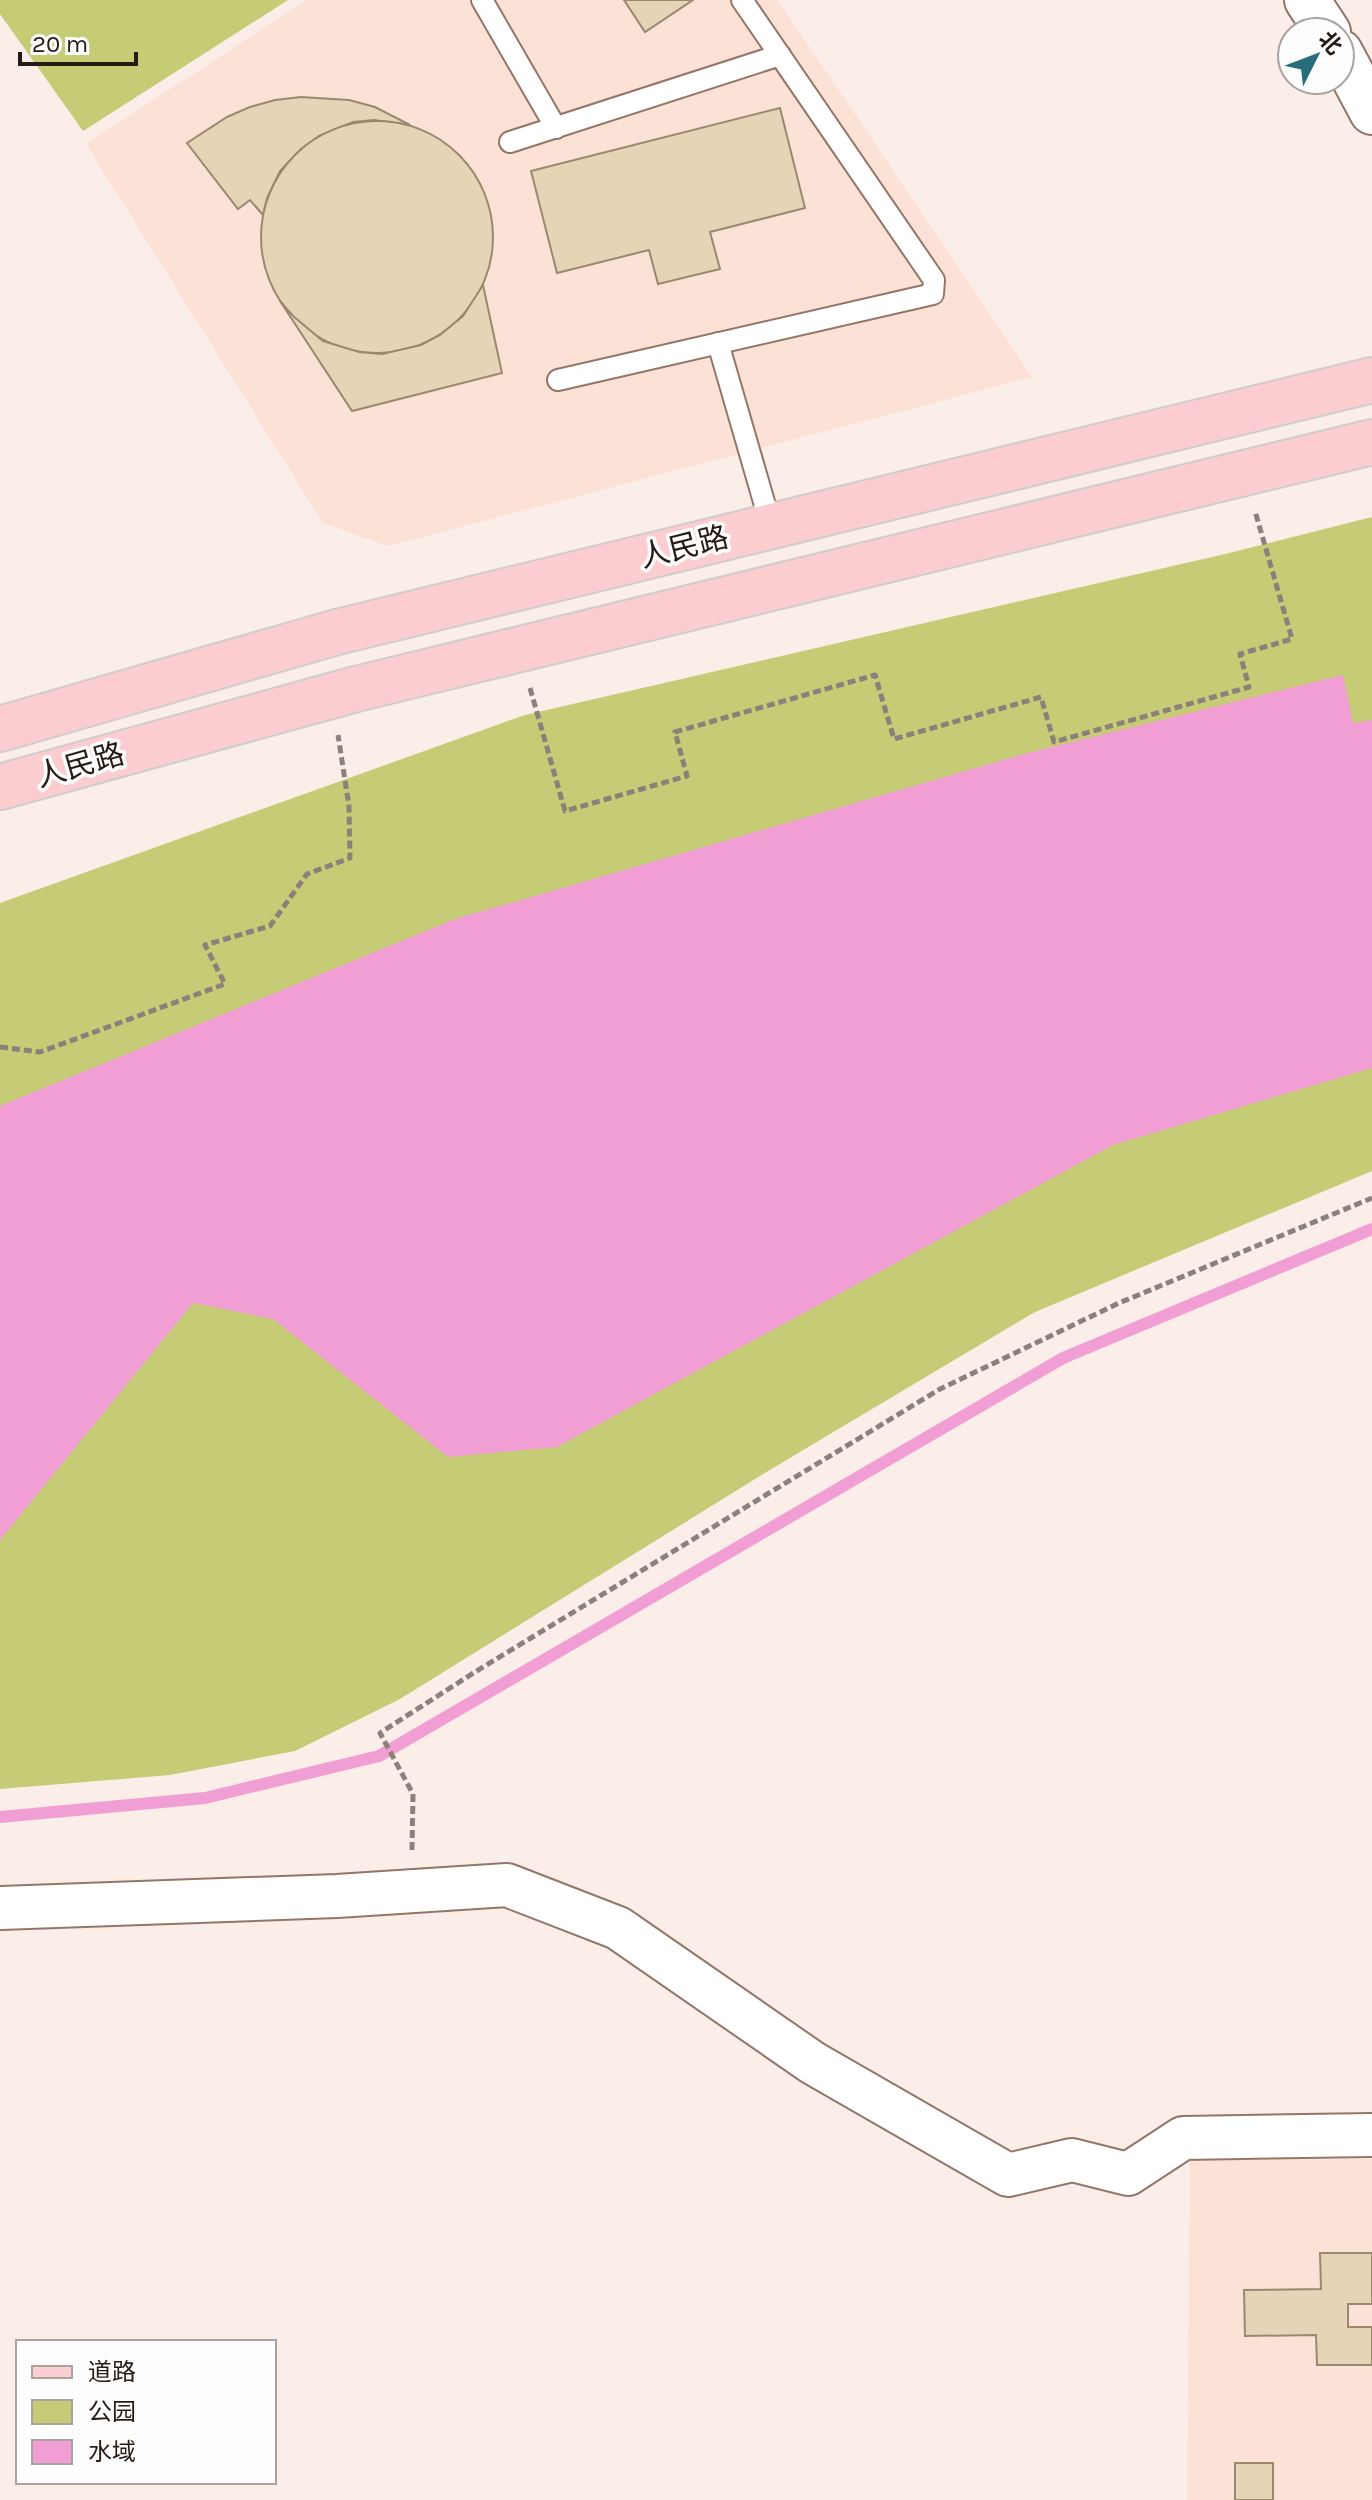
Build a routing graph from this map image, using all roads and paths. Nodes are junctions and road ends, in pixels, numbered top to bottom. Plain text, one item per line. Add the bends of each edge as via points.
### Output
1 (482, 0) edge
2 (742, 0) edge
3 (780, 55) junction
4 (1356, 82) edge
5 (1372, 112) edge
6 (556, 128) junction
7 (510, 142) dead end
8 (718, 343) junction
9 (558, 380) dead end
10 (1372, 380) edge
11 (1372, 442) edge
12 (1244, 472) junction
13 (771, 526) junction
14 (518, 649) junction
15 (332, 695) junction
16 (0, 729) edge
17 (0, 787) edge
18 (0, 1047) edge
19 (1372, 1198) edge
20 (412, 1891) junction
21 (0, 1908) edge
22 (1372, 2135) edge

1 - 6 lane
2 - 3 lane
3 - 6 lane
3 - 8 lane via 934,280 933,294
4 - 5 street
6 - 7 lane
8 - 9 lane
8 - 13 lane
10 - 13 main road, 人民路
11 - 12 main road, 人民路
12 - 14 main road, 人民路
12 - 14 path via 1292,639 1240,654 1249,687 1054,742 1041,697 894,739 875,675 675,732 687,776 565,811
13 - 16 main road, 人民路 via 337,632
14 - 15 main road, 人民路
15 - 17 main road, 人民路
15 - 18 path via 349,806 350,858 307,874 270,926 205,945 225,984 40,1052
19 - 20 path via 1119,1303 940,1389 380,1733 413,1794
20 - 21 street
20 - 22 street via 507,1885 618,1928 813,2063 1008,2175 1072,2160 1128,2174 1183,2138

